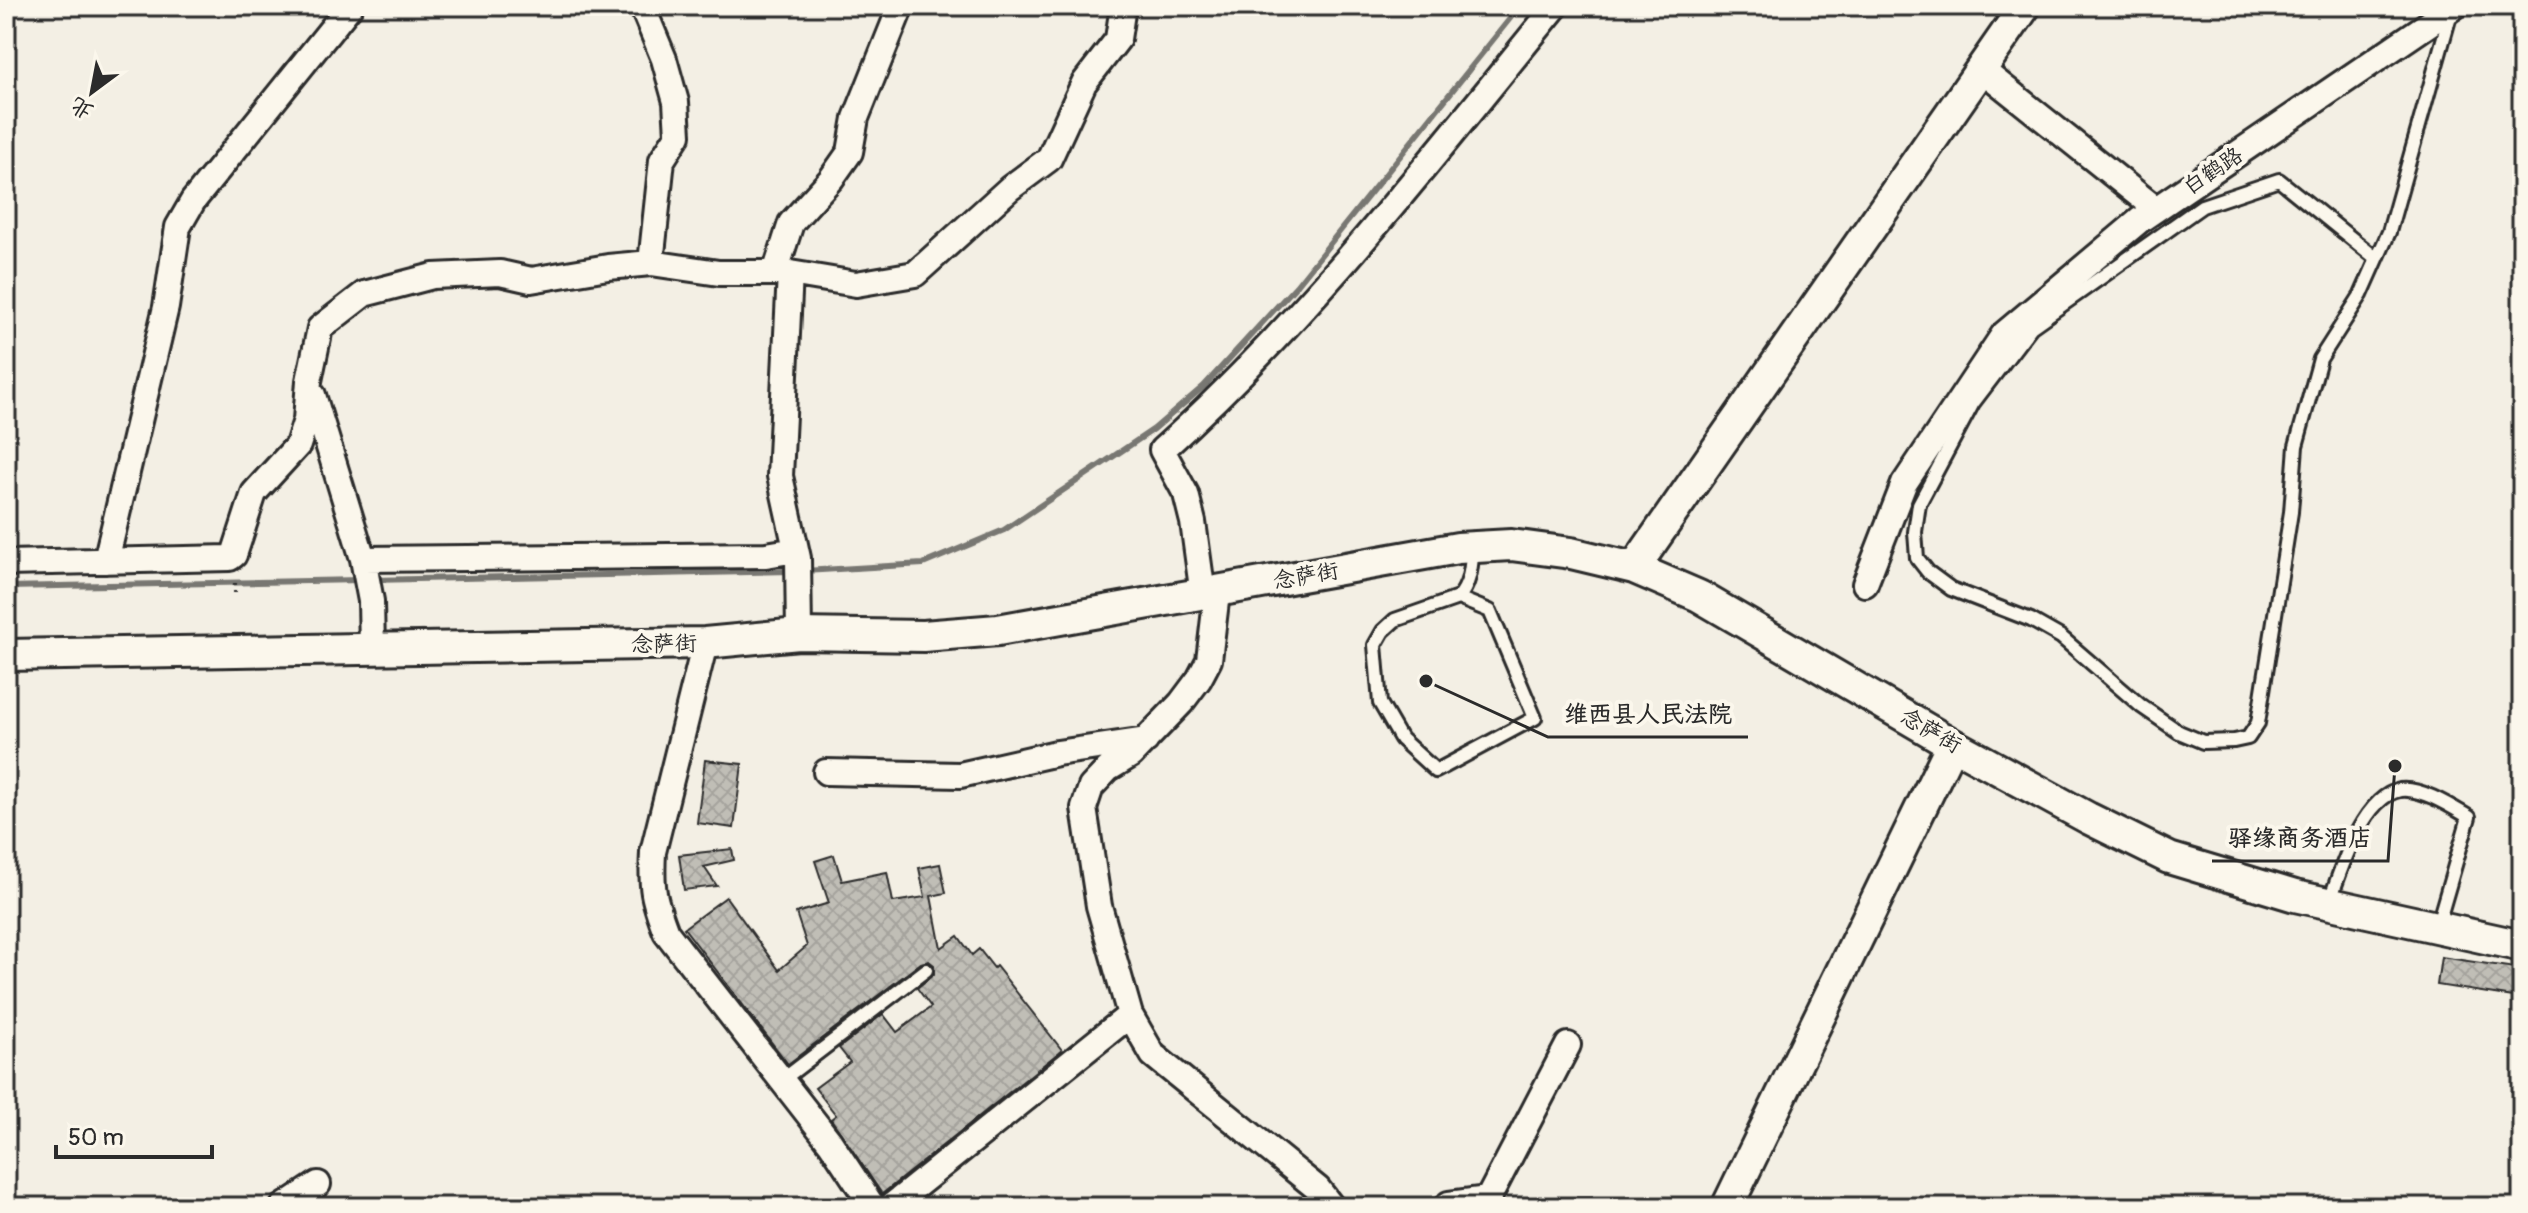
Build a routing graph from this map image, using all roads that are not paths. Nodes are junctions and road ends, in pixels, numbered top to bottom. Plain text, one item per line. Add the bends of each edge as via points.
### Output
1 (350, 6) edge
2 (642, 6) edge
3 (901, 6) edge
4 (1123, 6) edge
5 (1556, 6) edge
6 (2025, 6) edge
7 (2453, 7) edge
8 (1981, 69) junction
9 (2156, 209) junction
10 (2377, 259) junction
11 (651, 263) junction
12 (783, 273) junction
13 (309, 381) junction
14 (1473, 547) junction
15 (106, 561) junction
16 (6, 563) edge
17 (364, 564) junction
18 (797, 564) junction
19 (1634, 568) junction
20 (1865, 584) dead end
21 (1210, 594) junction
22 (1458, 598) junction
23 (799, 634) junction
24 (705, 643) junction
25 (372, 649) junction
26 (6, 655) edge
27 (1146, 740) junction
28 (1952, 744) junction
29 (826, 772) dead end
30 (2328, 904) junction
31 (2437, 927) junction
32 (2522, 946) edge
33 (926, 970) dead end
34 (1130, 1015) junction
35 (1568, 1045) dead end
36 (781, 1081) junction
37 (318, 1184) dead end
38 (283, 1207) edge
39 (873, 1207) edge
40 (890, 1207) edge
41 (1332, 1207) edge
42 (1447, 1207) edge
43 (1727, 1207) edge

1 - 15 street via 193,201 178,227 166,307
2 - 11 street via 676,102 678,135 662,160
3 - 12 street via 856,118 850,152 791,223
4 - 12 street via 1118,39 1084,83 1049,159 915,274 856,284
5 - 21 street via 1298,314 1162,450 1186,494
6 - 8 street
7 - 9 street, 白鹤路
7 - 10 lane
8 - 9 street
8 - 19 street
9 - 20 street, 白鹤路 via 2004,334 1904,484
10 - 10 lane via 2320,359 2296,446 2266,684 2258,723 2248,738 2203,742 2179,732 2061,637 1951,589 1917,558 1919,504 1973,403 2031,327 2202,206 2279,180
11 - 12 street via 719,273
11 - 13 street via 531,280 500,273 433,276 364,294 320,328
12 - 18 street via 780,476
13 - 15 street via 298,445 254,493 234,555
13 - 17 street
14 - 19 street, 念萨街 via 1511,545
14 - 21 street, 念萨街
14 - 22 lane via 1466,591
15 - 16 street
17 - 18 street via 766,555
17 - 25 street
18 - 23 street
19 - 28 street, 念萨街 via 1699,596
21 - 23 street, 念萨街 via 998,630 923,636
21 - 27 street via 1209,660 1181,703
22 - 22 lane via 1490,611 1535,718 1436,771 1401,739 1380,703 1375,645 1395,620
23 - 24 street, 念萨街
24 - 25 street, 念萨街
24 - 36 street via 653,852 651,887 666,932
25 - 26 street, 念萨街
27 - 29 street via 960,775
27 - 34 street via 1091,787 1084,808 1099,906
28 - 30 street, 念萨街 via 2169,858
28 - 43 street
30 - 31 street, 念萨街
30 - 31 lane via 2365,818 2386,796 2401,790 2437,798 2469,817
31 - 32 street, 念萨街
33 - 36 lane
34 - 40 street
34 - 41 street via 1153,1055 1318,1189
35 - 42 street via 1488,1199
36 - 39 street
37 - 38 street

